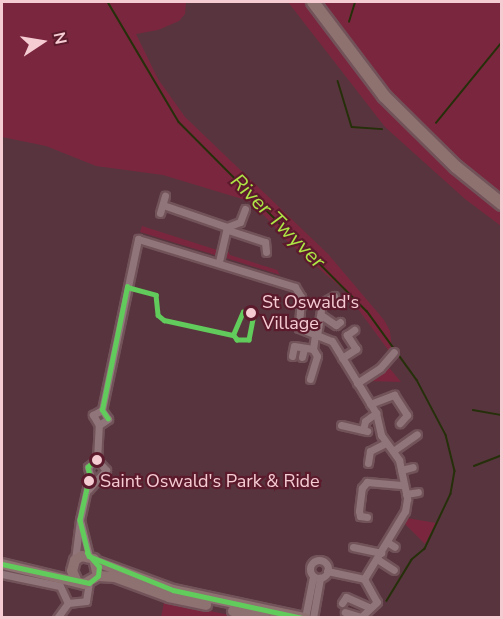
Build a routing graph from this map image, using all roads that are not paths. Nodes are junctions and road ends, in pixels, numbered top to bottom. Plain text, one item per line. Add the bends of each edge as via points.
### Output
1 (313, 2) edge
2 (165, 196) dead end
3 (501, 204) edge
4 (163, 205) junction
5 (245, 209) dead end
6 (160, 213) dead end
7 (228, 229) junction
8 (266, 252) dead end
9 (219, 263) junction
10 (334, 296) dead end
11 (321, 315) junction
12 (340, 322) dead end
13 (354, 330) dead end
14 (316, 335) junction
15 (304, 348) junction
16 (313, 349) junction
17 (394, 351) dead end
18 (292, 356) dead end
19 (302, 357) dead end
20 (342, 358) junction
21 (310, 379) dead end
22 (357, 382) junction
23 (370, 404) junction
24 (376, 413) junction
25 (400, 423) dead end
26 (341, 425) dead end
27 (417, 434) dead end
28 (386, 443) junction
29 (393, 452) junction
30 (97, 460) junction
31 (368, 463) dead end
32 (413, 467) dead end
33 (401, 470) junction
34 (90, 475) junction
35 (98, 478) junction
36 (404, 485) junction
37 (87, 492) junction
38 (418, 492) dead end
39 (406, 494) junction
40 (367, 517) dead end
41 (80, 520) junction
42 (387, 542) junction
43 (353, 547) dead end
44 (395, 547) dead end
45 (379, 556) junction
46 (2, 557) edge
47 (93, 559) junction
48 (74, 562) junction
49 (2, 564) edge
50 (394, 570) dead end
51 (327, 571) junction
52 (2, 574) edge
53 (98, 576) junction
54 (317, 577) junction
55 (364, 579) junction
56 (76, 580) junction
57 (89, 583) junction
58 (68, 603) junction
59 (342, 603) dead end
60 (368, 607) junction
61 (345, 612) dead end
62 (57, 618) edge
63 (265, 618) edge
64 (305, 618) edge
65 (313, 618) edge

1 - 3 highway via 384,96 456,167
2 - 4 street
4 - 6 street
4 - 7 street
5 - 7 street via 240,222
7 - 8 street via 265,242
7 - 9 street
9 - 14 street via 295,287 300,293 299,328
9 - 30 street via 138,239 102,410 93,415 99,425
10 - 11 street via 322,303
11 - 12 street via 336,325
11 - 14 street
13 - 20 street via 347,335 356,349
14 - 16 street
14 - 20 street via 329,339
15 - 16 street
15 - 18 street via 294,346
15 - 19 street
16 - 21 street via 318,356
17 - 22 street via 380,368
20 - 22 street
22 - 23 street
23 - 24 street
23 - 25 street via 394,395 408,416
24 - 26 street via 365,421 365,430
24 - 28 street
27 - 29 street
28 - 29 street
28 - 31 street via 370,451
29 - 33 street
30 - 34 street via 89,464
30 - 35 street via 106,468
32 - 33 street
33 - 36 street
34 - 35 street
34 - 37 street
35 - 37 street
36 - 39 street
36 - 40 street via 371,482 362,488 358,511 360,516
37 - 41 street
38 - 39 street
39 - 42 street via 405,511
41 - 47 street
41 - 48 street
42 - 44 street
42 - 45 street
43 - 45 street
45 - 50 street
45 - 55 street
46 - 48 main road via 57,568
47 - 48 main road
47 - 53 main road
47 - 64 main road via 184,593
48 - 56 main road
49 - 56 main road
51 - 54 street
51 - 54 street via 325,563 315,561 309,570
51 - 55 street
52 - 58 street via 60,586
53 - 57 main road
53 - 63 main road via 115,577 173,598
54 - 64 street
54 - 65 street
55 - 60 street via 377,602
56 - 57 main road
57 - 58 street via 88,598
58 - 62 street
59 - 60 street via 346,597
60 - 61 street via 361,617

